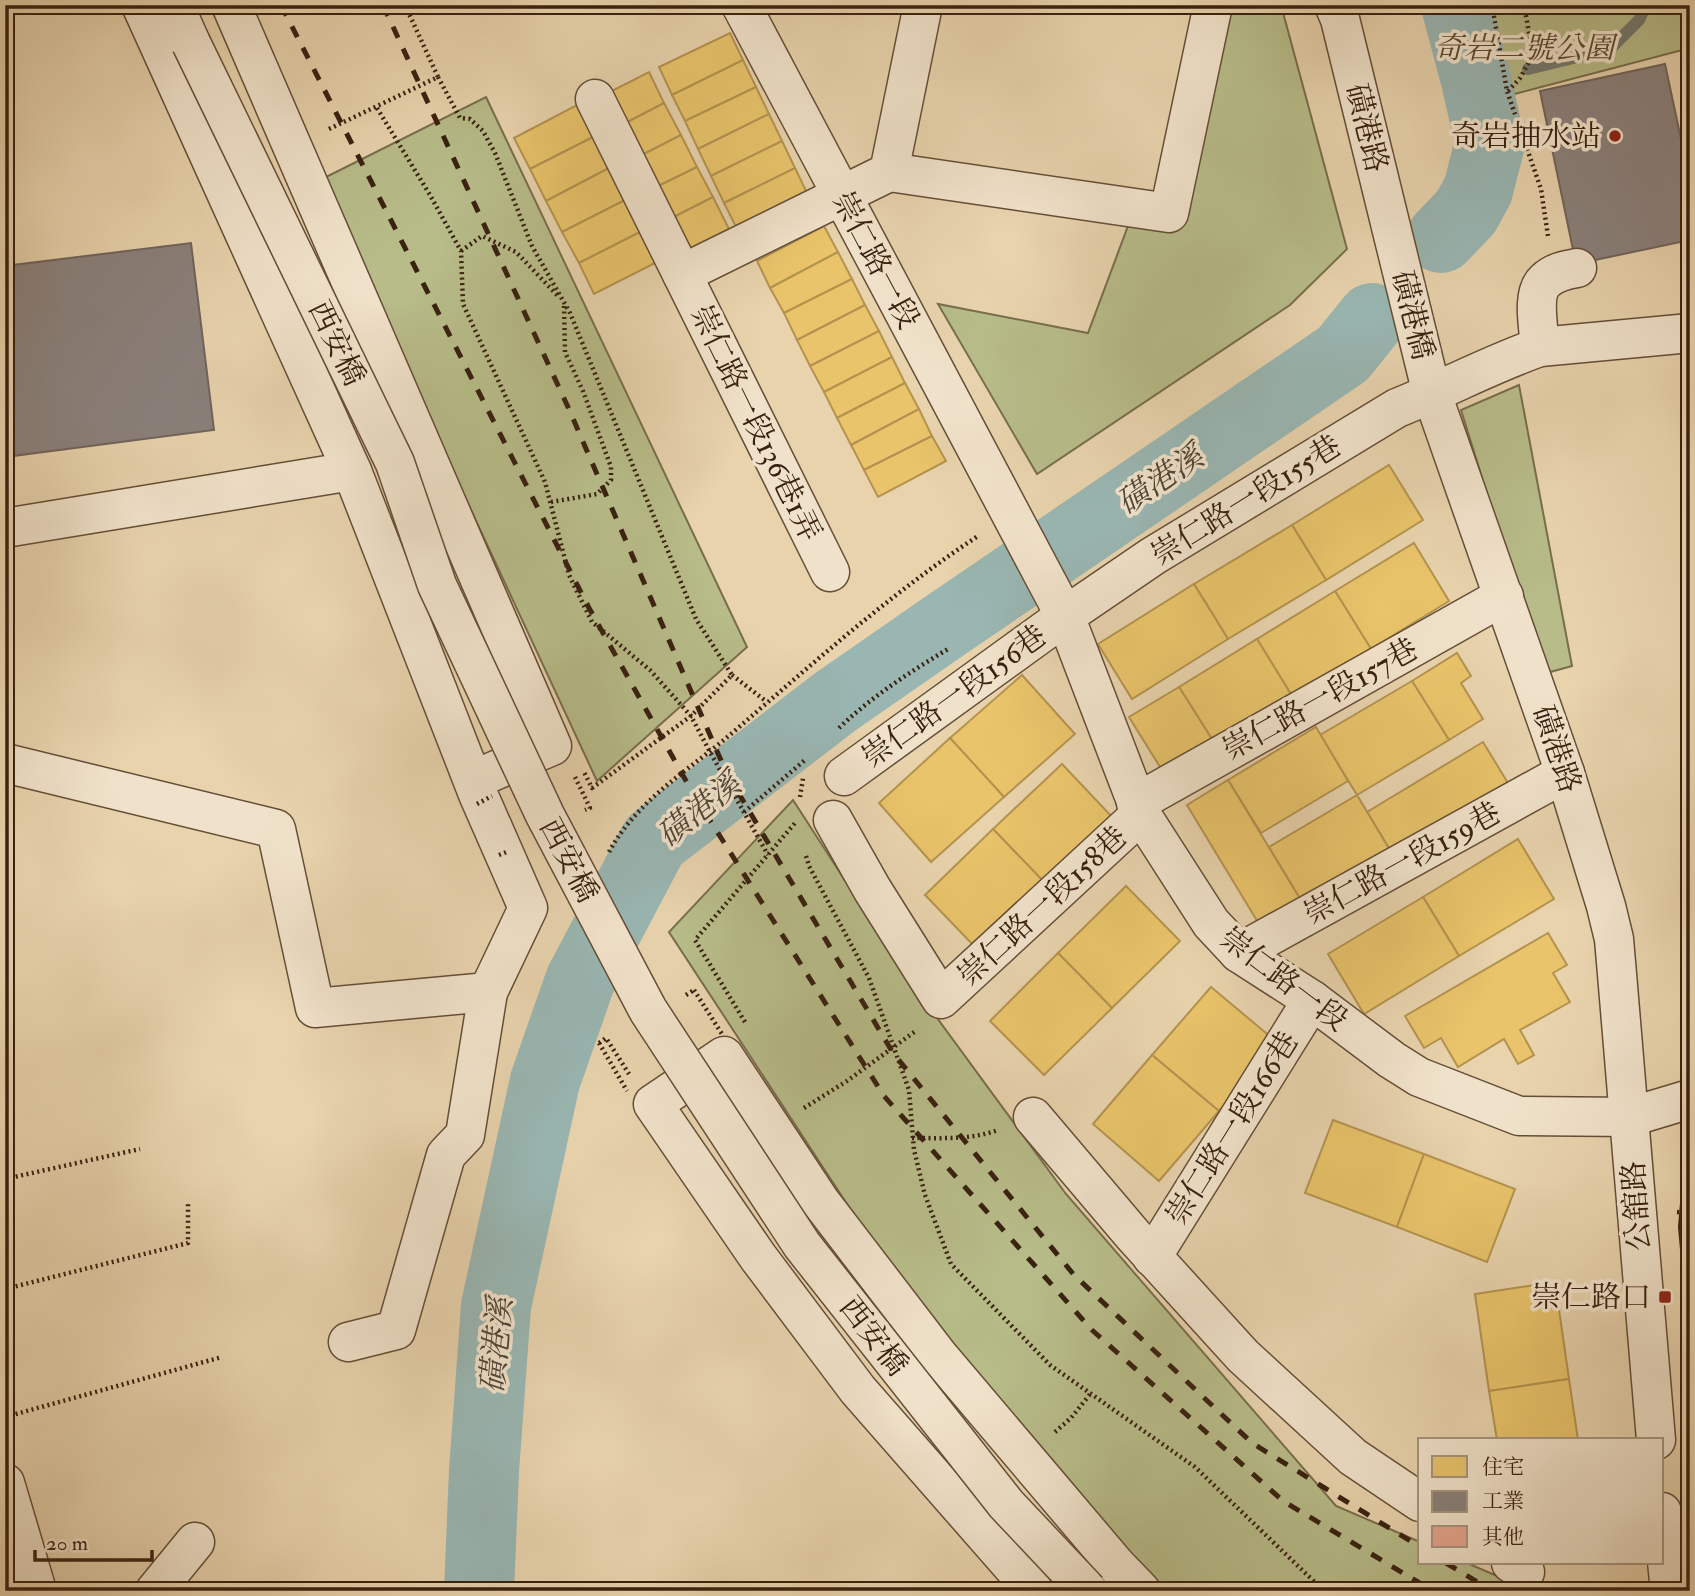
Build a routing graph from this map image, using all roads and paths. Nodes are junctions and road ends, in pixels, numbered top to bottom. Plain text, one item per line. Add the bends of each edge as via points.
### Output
1 (141, 5) edge
2 (174, 5) edge
3 (231, 5) edge
4 (405, 5) edge
5 (741, 5) edge
6 (923, 5) edge
7 (1213, 5) edge
8 (1492, 5) edge
9 (1524, 5) edge
10 (1338, 10) edge
11 (438, 77) junction
12 (1507, 91) junction
13 (595, 99) dead end
14 (889, 172) junction
15 (842, 195) junction
16 (1394, 237) joint
17 (1549, 241) dead end
18 (461, 251) junction
19 (1577, 268) dead end
20 (682, 274) junction
21 (564, 302) junction
22 (1690, 333) edge
23 (1540, 347) junction
24 (1432, 394) junction
25 (352, 471) junction
26 (551, 502) junction
27 (1011, 514) junction
28 (5, 527) edge
29 (830, 572) dead end
30 (1504, 596) junction
31 (1056, 601) junction
32 (732, 675) junction
33 (768, 702) junction
34 (691, 716) junction
35 (710, 752) junction
36 (5, 763) edge
37 (573, 773) dead end
38 (1565, 773) junction
39 (844, 776) dead end
40 (481, 793) junction
41 (800, 797) dead end
42 (590, 808) dead end
43 (1139, 808) junction
44 (744, 812) junction
45 (816, 827) joint
46 (509, 851) dead end
47 (499, 855) dead end
48 (768, 855) junction
49 (805, 855) dead end
50 (604, 862) dead end
51 (1238, 953) junction
52 (488, 992) junction
53 (685, 996) dead end
54 (941, 999) junction
55 (1312, 1000) junction
56 (746, 1024) dead end
57 (722, 1034) dead end
58 (893, 1048) junction
59 (632, 1079) dead end
60 (627, 1091) dead end
61 (1690, 1099) edge
62 (799, 1111) dead end
63 (1630, 1116) junction
64 (1033, 1117) joint
65 (912, 1138) junction
66 (140, 1149) dead end
67 (5, 1179) edge
68 (188, 1204) dead end
69 (1152, 1256) junction
70 (5, 1289) edge
71 (348, 1342) dead end
72 (222, 1357) dead end
73 (1091, 1393) junction
74 (5, 1418) edge
75 (1049, 1437) dead end
76 (1656, 1438) edge
77 (5, 1483) edge
78 (1418, 1501) edge
79 (1664, 1532) edge
80 (195, 1542) dead end
81 (37, 1591) edge
82 (155, 1591) edge
83 (1034, 1591) edge
84 (1088, 1591) edge
85 (1141, 1591) edge
86 (1324, 1591) edge
87 (1670, 1591) edge

1 - 25 street
2 - 84 street, 西安橋, bridge via 395,463 438,585 539,803 648,1010 802,1245 1006,1504
3 - 40 street via 552,746
4 - 11 path
5 - 15 street, 崇仁路一段
6 - 14 street
7 - 14 street via 1169,213
8 - 12 path
9 - 12 path via 1533,55
10 - 16 street, 磺港路
11 - 18 path via 377,108
11 - 21 path via 460,118 470,119 483,131 532,246
12 - 17 path via 1541,189
13 - 20 street, 崇仁路一段136巷1弄
14 - 15 street
15 - 20 street
15 - 27 street, 崇仁路一段
16 - 24 street, 磺港橋
18 - 21 path via 482,236 516,252
18 - 26 path via 463,304
19 - 23 street via 1558,272 1538,293
20 - 29 street, 崇仁路一段136巷1弄
21 - 26 path via 565,352 611,467 611,480 597,495
21 - 32 path via 695,620
22 - 23 street, 崇仁路一段155巷
23 - 24 street, 崇仁路一段155巷
24 - 30 street, 磺港路
24 - 31 street, 崇仁路一段155巷 via 1397,408 1153,556
25 - 28 street
25 - 40 street
26 - 34 path via 569,575 592,622 650,670
27 - 31 street, 崇仁路一段
27 - 33 path via 953,552
30 - 38 street, 磺港路
30 - 43 street, 崇仁路一段157巷
31 - 39 street, 崇仁路一段156巷
31 - 43 street, 崇仁路一段
32 - 33 path
32 - 34 path
33 - 35 path
34 - 35 path
35 - 44 path
35 - 50 path via 644,805
36 - 52 street via 276,829 315,1008
37 - 42 path
38 - 51 street, 崇仁路一段159巷
38 - 63 street, 磺港路 via 1614,939
40 - 52 street via 528,908
41 - 44 path via 805,760
43 - 51 street, 崇仁路一段 via 1211,923
43 - 54 street, 崇仁路一段158巷
44 - 48 path
45 - 48 path via 796,823
45 - 54 street, 崇仁路一段158巷 via 872,888
46 - 47 path, bridge
48 - 56 path via 695,940
49 - 58 path via 869,978
51 - 55 street, 崇仁路一段
52 - 71 street via 465,1135 446,1154 396,1330
53 - 57 path, bridge via 694,990
54 - 58 path via 924,1024
55 - 63 street, 崇仁路一段 via 1419,1077 1519,1116
55 - 69 street, 崇仁路一段166巷
58 - 62 path
58 - 65 path via 909,1090
59 - 60 path, bridge via 606,1038 599,1043
61 - 63 street
63 - 76 street, 公舘路
64 - 65 path via 984,1135
64 - 69 street
65 - 73 path via 925,1195 951,1264 1050,1365
66 - 67 path
68 - 70 path via 188,1243
69 - 78 street via 1243,1356 1293,1402 1353,1457
72 - 74 path
73 - 75 path
73 - 86 path via 1195,1467
77 - 81 street
79 - 87 street
80 - 82 street
83 - 85 street via 858,1390 758,1257 653,1104 724,1056 820,1201 938,1355

